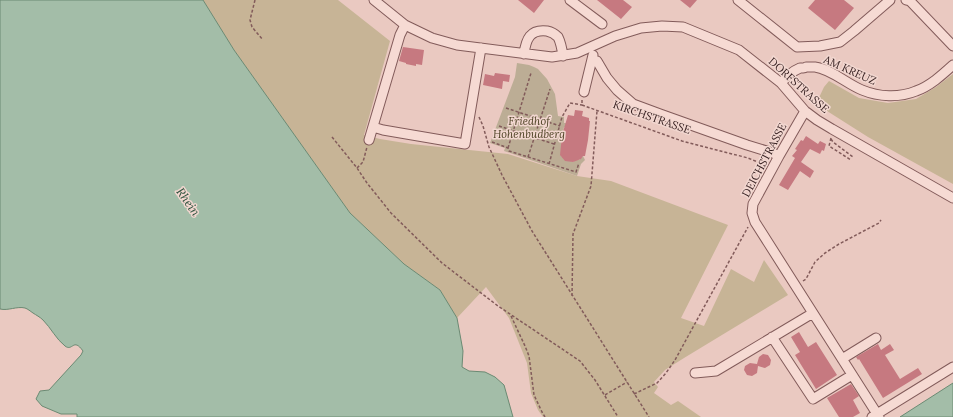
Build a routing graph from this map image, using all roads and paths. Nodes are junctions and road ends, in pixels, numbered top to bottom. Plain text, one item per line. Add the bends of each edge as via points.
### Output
1 (255, 0) edge
2 (374, 0) edge
3 (570, 0) edge
4 (738, 0) edge
5 (890, 0) edge
6 (906, 0) edge
7 (602, 24) dead end
8 (405, 25) junction
9 (262, 40) dead end
10 (594, 46) junction
11 (953, 46) edge
12 (481, 48) junction
13 (524, 54) junction
14 (563, 56) junction
15 (592, 60) junction
16 (953, 65) edge
17 (532, 73) dead end
18 (781, 83) junction
19 (550, 89) dead end
20 (584, 92) joint
21 (582, 105) junction
22 (506, 108) dead end
23 (597, 110) junction
24 (805, 111) junction
25 (519, 112) junction
26 (470, 114) junction
27 (540, 120) junction
28 (499, 126) dead end
29 (560, 126) junction
30 (372, 127) junction
31 (832, 129) junction
32 (513, 131) junction
33 (332, 137) dead end
34 (534, 138) junction
35 (831, 139) junction
36 (369, 140) joint
37 (492, 142) dead end
38 (555, 144) junction
39 (508, 148) junction
40 (779, 156) junction
41 (528, 157) junction
42 (853, 157) dead end
43 (851, 160) dead end
44 (579, 162) dead end
45 (549, 164) junction
46 (357, 168) junction
47 (772, 168) junction
48 (953, 198) edge
49 (881, 220) dead end
50 (755, 222) junction
51 (796, 285) junction
52 (572, 296) junction
53 (813, 312) junction
54 (510, 314) junction
55 (772, 337) junction
56 (876, 338) dead end
57 (842, 359) junction
58 (953, 367) edge
59 (696, 373) dead end
60 (852, 375) junction
61 (627, 382) junction
62 (634, 394) junction
63 (605, 395) junction
64 (876, 416) edge
65 (546, 417) edge
66 (618, 417) edge
67 (648, 417) edge

1 - 9 path via 250,20
2 - 8 street, DORFSTRASSE
3 - 7 street
4 - 5 street via 797,47 840,42
6 - 11 street
8 - 12 street, DORFSTRASSE via 432,38 456,45
8 - 30 street
10 - 14 street, DORFSTRASSE
10 - 15 street
10 - 18 street, DORFSTRASSE via 641,28 683,27 739,50
12 - 13 street, DORFSTRASSE
12 - 26 street
13 - 14 street, DORFSTRASSE
13 - 14 street via 526,43 538,30 552,32 557,36
15 - 20 street
15 - 40 street via 597,61 617,90 633,104
16 - 18 street, AM KREUZ via 928,85 901,95 873,94 815,67 800,68
17 - 25 path
18 - 24 street, DORFSTRASSE
19 - 27 path
20 - 21 path
21 - 23 path, KIRCHSTRASSE
21 - 29 path via 570,103
22 - 25 path
23 - 47 path, KIRCHSTRASSE via 682,141 748,158
23 - 52 path via 591,186 573,234
24 - 31 street, DORFSTRASSE
24 - 40 street, DEICHSTRASSE
25 - 27 path
25 - 32 path
26 - 30 street via 466,144
26 - 52 path via 479,117 502,175 532,231
27 - 29 path
27 - 34 path
28 - 32 path
29 - 38 path
30 - 36 street
31 - 35 path
31 - 48 street, DORFSTRASSE
32 - 34 path
32 - 39 path
33 - 46 path
34 - 38 path
34 - 41 path
35 - 42 path
35 - 43 path via 829,146
36 - 46 path via 363,162
37 - 39 path
38 - 45 path
39 - 41 path via 509,151
40 - 47 street, DEICHSTRASSE
41 - 45 path
44 - 45 path via 576,172
46 - 54 path via 391,213 442,263
47 - 50 street, DEICHSTRASSE via 753,204
49 - 51 path via 825,253 815,262 806,279
50 - 51 street, DEICHSTRASSE
50 - 62 path via 749,225 666,373 657,383
51 - 53 street, DEICHSTRASSE
52 - 61 path
53 - 55 street
53 - 57 street, DEICHSTRASSE
54 - 63 path via 580,361
54 - 65 path via 529,356 534,395
55 - 59 street via 716,371
55 - 60 street via 813,399
56 - 57 street
57 - 60 street, DEICHSTRASSE
58 - 64 street
60 - 64 street, DEICHSTRASSE
61 - 62 path
61 - 63 path
62 - 67 path
63 - 66 path

